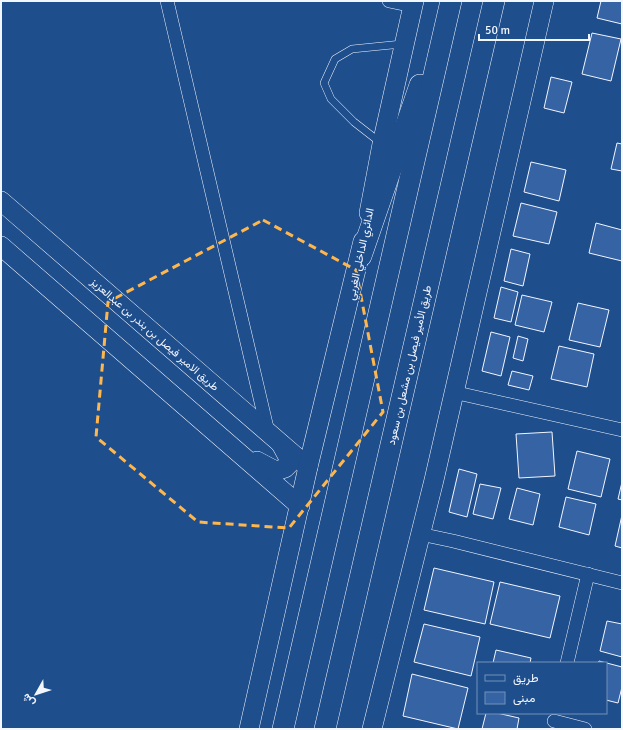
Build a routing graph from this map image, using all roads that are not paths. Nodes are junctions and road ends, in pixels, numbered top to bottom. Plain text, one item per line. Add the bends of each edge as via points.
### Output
1 (167, 1) edge
2 (389, 1) edge
3 (450, 1) edge
4 (494, 1) edge
5 (544, 1) edge
6 (413, 4) edge
7 (405, 43) junction
8 (382, 144) junction
9 (1, 201) edge
10 (1, 246) edge
11 (361, 256) junction
12 (454, 392) junction
13 (622, 430) edge
14 (274, 438) junction
15 (240, 453) junction
16 (308, 467) junction
17 (300, 506) junction
18 (420, 534) junction
19 (588, 574) junction
20 (622, 583) edge
21 (567, 662) edge
22 (554, 721) edge
23 (249, 729) edge
24 (283, 729) edge
25 (324, 729) edge
26 (372, 729) edge
27 (585, 729) edge

1 - 14 street
2 - 6 street
3 - 11 main road
3 - 24 main road
4 - 25 main road, طريق الأمير فيصل بن مشعل بن سعود
5 - 12 main road
6 - 7 main road, الدائري الداخلي الغربي
7 - 8 main road, الدائري الداخلي الغربي
7 - 8 lane via 352,49 334,59 324,84 331,99 354,122
8 - 11 main road, الدائري الداخلي الغربي
9 - 14 main road, طريق الامير فيصل بن بندر بن عبدالعزيز
10 - 15 main road
11 - 16 main road, الدائري الداخلي الغربي
12 - 13 street
12 - 18 main road
14 - 15 main road via 288,457 289,464 286,468 276,471
14 - 16 main road, طريق الامير فيصل بن بندر بن عبدالعزيز
15 - 17 main road
16 - 17 main road, الدائري الداخلي الغربي
17 - 23 main road, الدائري الداخلي الغربي
18 - 19 street
18 - 26 main road
19 - 20 street
19 - 21 street
22 - 27 street

